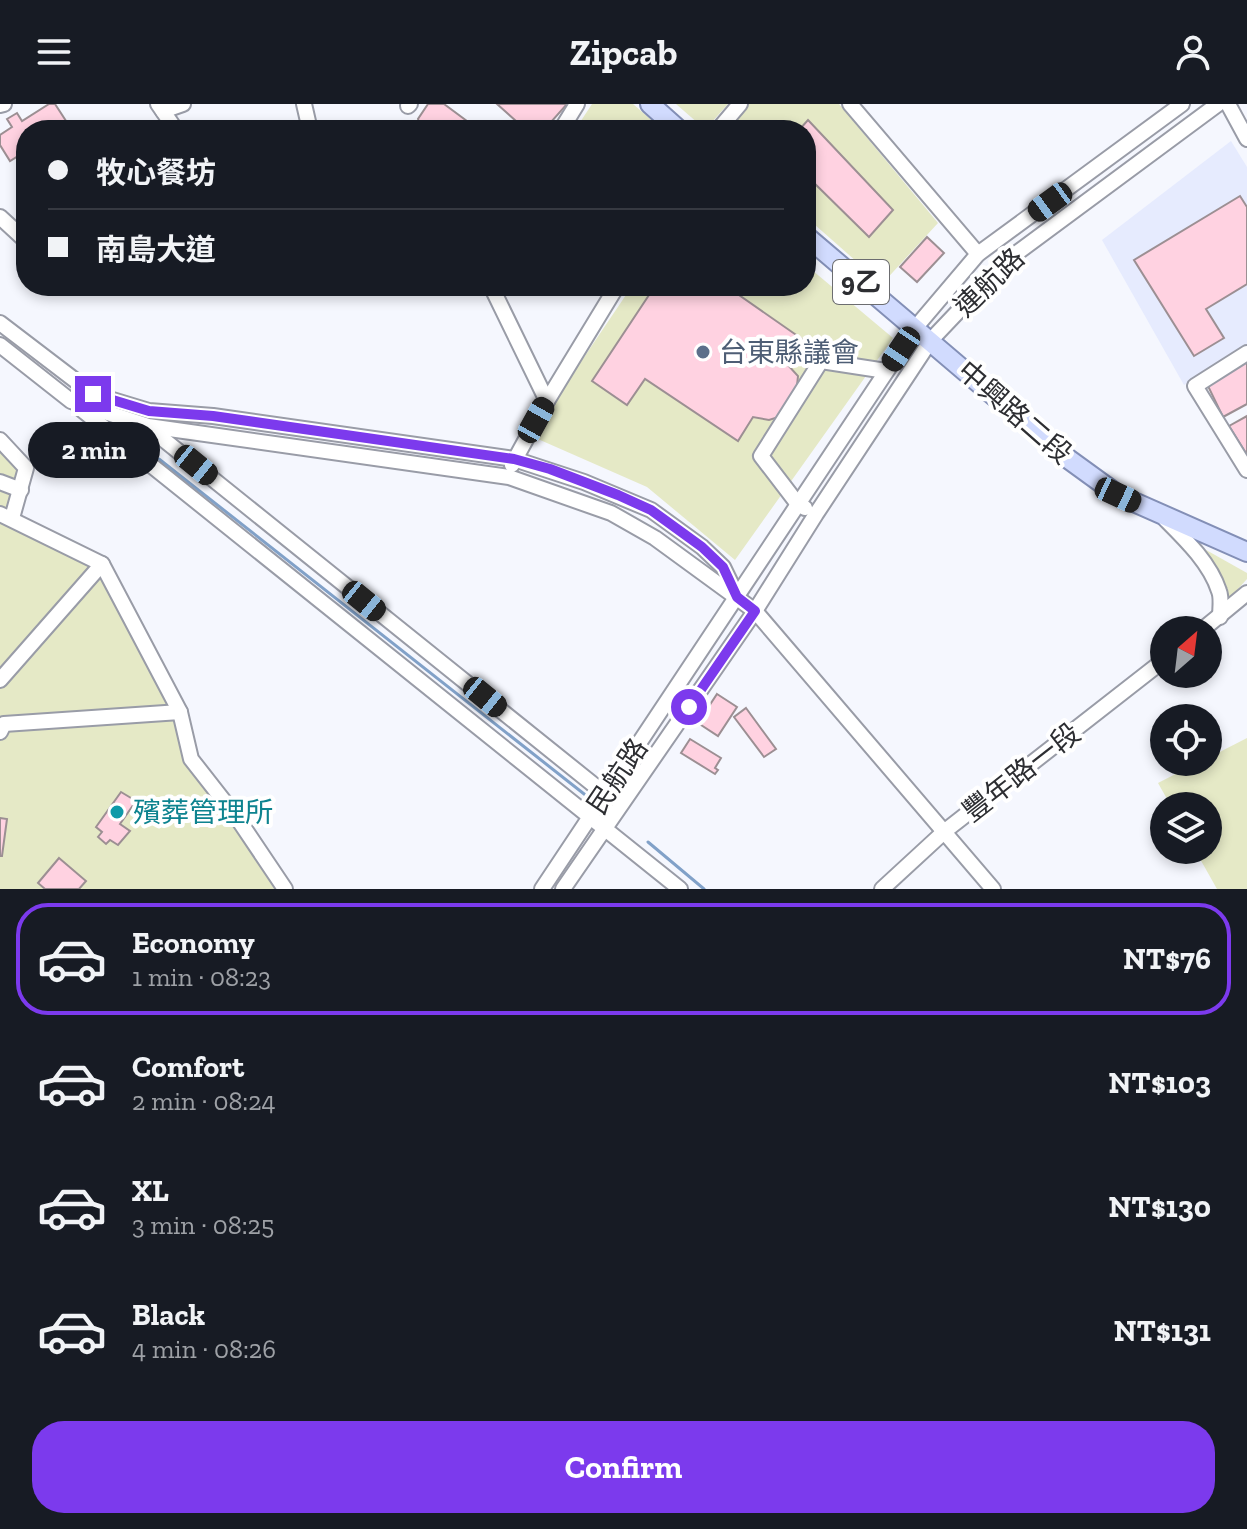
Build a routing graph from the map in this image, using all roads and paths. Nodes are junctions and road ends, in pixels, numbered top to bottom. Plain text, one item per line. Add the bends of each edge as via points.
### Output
1 (183, 104) edge
2 (650, 104) edge
3 (740, 104) edge
4 (850, 104) edge
5 (1182, 104) edge
6 (1218, 104) edge
7 (1228, 104) edge
8 (160, 108) edge
9 (668, 120) edge
10 (726, 120) edge
11 (1247, 139) edge
12 (1084, 177) junction
13 (1096, 195) junction
14 (0, 217) edge
15 (16, 232) edge
16 (816, 244) edge
17 (978, 254) junction
18 (496, 296) edge
19 (611, 296) edge
20 (0, 323) edge
21 (916, 327) junction
22 (931, 340) junction
23 (0, 345) edge
24 (1247, 353) edge
25 (886, 371) junction
26 (71, 401) junction
27 (547, 401) junction
28 (148, 426) junction
29 (0, 440) edge
30 (514, 459) junction
31 (1247, 470) edge
32 (509, 477) junction
33 (0, 482) edge
34 (21, 490) junction
35 (797, 503) junction
36 (816, 514) junction
37 (6, 516) edge
38 (1162, 516) junction
39 (1247, 552) edge
40 (102, 564) junction
41 (1247, 593) edge
42 (737, 597) junction
43 (755, 611) junction
44 (1220, 616) edge
45 (1221, 616) edge
46 (1150, 671) edge
47 (0, 680) edge
48 (180, 712) junction
49 (1, 724) edge
50 (605, 794) junction
51 (590, 816) junction
52 (606, 828) junction
53 (945, 831) junction
54 (285, 889) edge
55 (542, 889) edge
56 (563, 889) edge
57 (680, 889) edge
58 (882, 889) edge
59 (993, 889) edge

1 - 8 street
2 - 9 main road
3 - 10 street
4 - 17 street
5 - 12 street, 連航路
6 - 13 street, 連航路
7 - 11 street
12 - 13 street
12 - 17 street, 連航路
13 - 22 street, 連航路 via 1006,261
14 - 15 street
16 - 21 main road, 中興路二段 / 9乙
17 - 21 street, 連航路
18 - 27 street
19 - 27 street
20 - 30 street via 93,394 149,411
21 - 22 main road, 中興路二段 / 9乙
21 - 25 street, 連航路
22 - 36 street, 連航路
22 - 38 main road, 中興路二段 / 9乙 via 1067,458 1118,495
23 - 26 street
24 - 31 street via 1195,386
25 - 35 street, 連航路
25 - 35 street via 821,361 761,456
26 - 28 street
26 - 51 street
27 - 30 street
28 - 32 street
28 - 50 street
29 - 34 street via 26,468
30 - 32 street
30 - 42 street via 651,510 723,567
32 - 42 street via 611,513
33 - 34 street
34 - 37 street
35 - 36 street
35 - 42 street, 民航路
36 - 43 street, 民航路
37 - 40 street
38 - 39 main road, 中興路二段 / 9乙
38 - 44 street via 1210,574 1220,593
40 - 47 street
40 - 48 street
41 - 45 street
42 - 43 street
42 - 50 street, 民航路
43 - 52 street, 民航路
43 - 53 street
46 - 53 street, 豐年路一段
48 - 49 street
48 - 54 street via 191,759
50 - 51 street, 民航路
51 - 52 street
51 - 55 street, 民航路
52 - 56 street, 民航路
52 - 57 street
53 - 58 street, 豐年路一段
53 - 59 street

